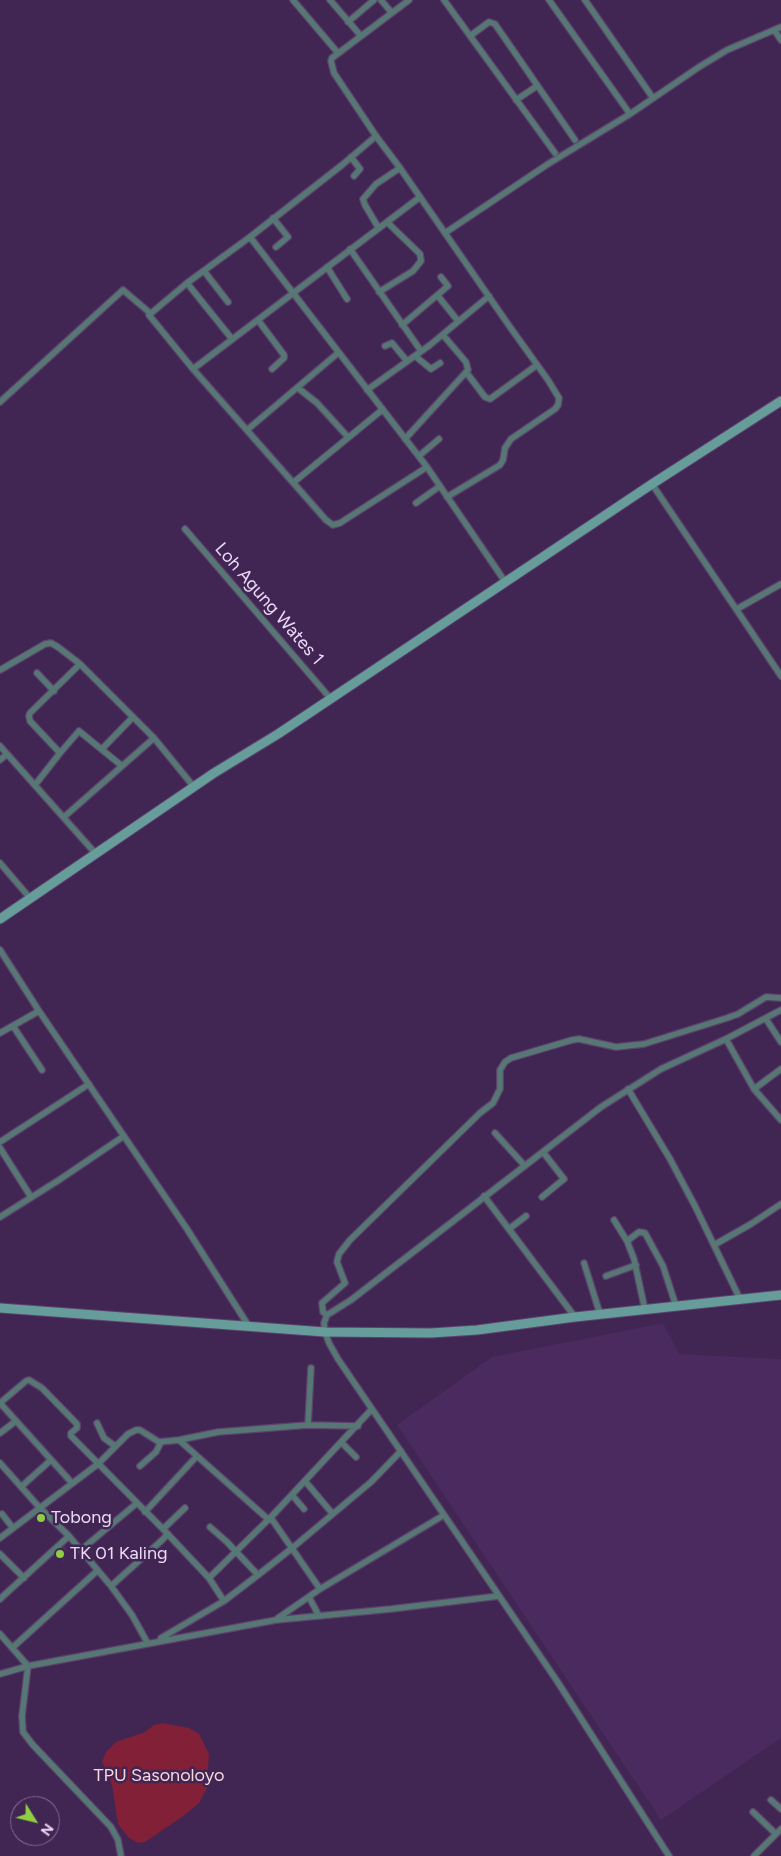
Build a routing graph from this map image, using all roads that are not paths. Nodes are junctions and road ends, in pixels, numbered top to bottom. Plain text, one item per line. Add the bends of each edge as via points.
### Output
1 (293, 0) edge
2 (330, 0) edge
3 (374, 0) edge
4 (381, 0) edge
5 (409, 0) edge
6 (444, 0) edge
7 (549, 0) edge
8 (584, 0) edge
9 (392, 13) junction
10 (348, 22) junction
11 (781, 27) edge
12 (774, 30) junction
13 (361, 36) junction
14 (470, 36) junction
15 (781, 40) edge
16 (338, 54) junction
17 (537, 86) junction
18 (653, 98) junction
19 (516, 100) junction
20 (630, 114) junction
21 (376, 136) junction
22 (575, 140) dead end
23 (555, 153) dead end
24 (351, 157) junction
25 (400, 168) junction
26 (354, 176) dead end
27 (420, 197) junction
28 (273, 218) junction
29 (387, 222) junction
30 (378, 227) junction
31 (445, 233) junction
32 (250, 237) junction
33 (276, 247) dead end
34 (350, 249) junction
35 (327, 267) junction
36 (204, 271) junction
37 (440, 277) dead end
38 (187, 283) junction
39 (379, 292) junction
40 (292, 293) junction
41 (438, 296) junction
42 (488, 296) junction
43 (347, 299) dead end
44 (228, 302) dead end
45 (150, 313) junction
46 (258, 320) junction
47 (458, 321) junction
48 (402, 325) junction
49 (443, 335) junction
50 (232, 339) junction
51 (385, 346) dead end
52 (420, 351) junction
53 (338, 353) junction
54 (415, 356) junction
55 (407, 361) junction
56 (440, 363) dead end
57 (537, 365) junction
58 (193, 369) junction
59 (272, 369) dead end
60 (466, 372) junction
61 (298, 388) junction
62 (367, 390) junction
63 (781, 401) edge
64 (0, 402) edge
65 (382, 410) junction
66 (247, 430) junction
67 (348, 437) junction
68 (405, 439) junction
69 (439, 439) dead end
70 (419, 456) junction
71 (427, 467) junction
72 (294, 482) junction
73 (652, 484) junction
74 (440, 486) junction
75 (448, 497) junction
76 (416, 502) dead end
77 (185, 530) dead end
78 (506, 582) junction
79 (781, 584) edge
80 (737, 609) junction
81 (80, 664) junction
82 (0, 670) edge
83 (37, 673) dead end
84 (781, 676) edge
85 (54, 691) junction
86 (330, 698) junction
87 (133, 717) junction
88 (154, 738) junction
89 (0, 746) edge
90 (102, 749) junction
91 (60, 753) junction
92 (7, 754) junction
93 (0, 760) edge
94 (122, 766) junction
95 (35, 785) junction
96 (194, 787) junction
97 (64, 817) junction
98 (96, 854) junction
99 (0, 863) edge
100 (30, 898) junction
101 (0, 918) edge
102 (0, 950) edge
103 (781, 998) edge
104 (781, 1010) edge
105 (39, 1011) junction
106 (766, 1019) junction
107 (14, 1026) junction
108 (0, 1033) edge
109 (726, 1040) junction
110 (781, 1042) edge
111 (781, 1069) edge
112 (42, 1070) dead end
113 (89, 1084) junction
114 (628, 1089) junction
115 (754, 1089) junction
116 (781, 1120) edge
117 (495, 1133) dead end
118 (124, 1136) junction
119 (0, 1142) edge
120 (0, 1148) edge
121 (544, 1152) junction
122 (524, 1166) junction
123 (484, 1196) junction
124 (31, 1197) junction
125 (542, 1197) dead end
126 (781, 1204) edge
127 (0, 1216) edge
128 (526, 1216) dead end
129 (614, 1220) dead end
130 (509, 1229) junction
131 (627, 1241) junction
132 (714, 1245) junction
133 (584, 1263) dead end
134 (636, 1265) junction
135 (606, 1276) dead end
136 (781, 1295) edge
137 (740, 1299) junction
138 (676, 1306) junction
139 (0, 1308) edge
140 (645, 1310) junction
141 (600, 1314) junction
142 (326, 1315) junction
143 (574, 1317) junction
144 (248, 1326) junction
145 (325, 1334) junction
146 (310, 1368) dead end
147 (0, 1403) edge
148 (371, 1410) junction
149 (16, 1420) junction
150 (97, 1424) dead end
151 (308, 1425) junction
152 (358, 1426) junction
153 (0, 1432) edge
154 (179, 1440) junction
155 (161, 1442) junction
156 (342, 1443) junction
157 (115, 1446) junction
158 (401, 1451) junction
159 (197, 1456) junction
160 (356, 1458) dead end
161 (51, 1460) junction
162 (0, 1463) edge
163 (98, 1464) junction
164 (140, 1466) dead end
165 (304, 1481) junction
166 (72, 1483) junction
167 (22, 1486) junction
168 (292, 1495) junction
169 (137, 1503) junction
170 (39, 1507) junction
171 (185, 1508) dead end
172 (304, 1509) dead end
173 (146, 1512) junction
174 (332, 1513) junction
175 (2, 1514) dead end
176 (444, 1515) junction
177 (270, 1519) junction
178 (210, 1527) dead end
179 (13, 1528) junction
180 (165, 1531) junction
181 (69, 1536) junction
182 (0, 1538) edge
183 (291, 1549) junction
184 (81, 1550) junction
185 (236, 1552) junction
186 (0, 1554) edge
187 (97, 1571) junction
188 (258, 1575) junction
189 (24, 1578) junction
190 (209, 1578) junction
191 (111, 1586) junction
192 (320, 1589) junction
193 (499, 1596) junction
194 (309, 1597) junction
195 (0, 1599) edge
196 (224, 1601) junction
197 (319, 1616) junction
198 (276, 1620) junction
199 (0, 1634) edge
200 (157, 1640) junction
201 (147, 1642) junction
202 (12, 1648) junction
203 (28, 1666) junction
204 (0, 1674) edge
205 (771, 1800) dead end
206 (781, 1809) edge
207 (753, 1812) dead end
208 (781, 1829) edge
209 (776, 1834) junction
210 (760, 1850) junction
211 (121, 1856) edge
212 (669, 1856) edge
213 (754, 1856) edge
214 (766, 1856) edge

1 - 16 street
2 - 10 street
3 - 10 street
4 - 9 street
5 - 9 street
6 - 14 street
7 - 20 street
8 - 18 street
9 - 13 street
10 - 13 street
11 - 12 street
12 - 15 street
12 - 18 street via 715,57
13 - 16 street
14 - 17 street via 493,22
14 - 19 street
16 - 21 street via 331,61 334,73
17 - 19 street
17 - 22 street
18 - 20 street
19 - 23 street
20 - 31 street
21 - 24 street
21 - 25 street
24 - 26 street via 360,169
24 - 28 street
25 - 27 street
25 - 30 street via 376,184 363,199
27 - 29 street
27 - 31 street
28 - 32 street
28 - 33 street via 288,237
29 - 30 street
29 - 39 street via 420,254 421,261 413,271
30 - 34 street
31 - 42 street
32 - 36 street
32 - 40 street
34 - 35 street
34 - 39 street
35 - 40 street
35 - 43 street
36 - 38 street
36 - 44 street
37 - 41 street via 448,286
38 - 45 street
38 - 50 street
39 - 48 street
40 - 46 street
40 - 53 street
41 - 47 street
41 - 48 street
42 - 47 street
42 - 57 street
45 - 58 street via 150,318
45 - 64 street via 123,290
46 - 50 street
46 - 59 street via 284,355
47 - 49 street
48 - 52 street
49 - 52 street
49 - 60 street via 466,362
50 - 58 street
51 - 55 street via 392,344
52 - 54 street
53 - 61 street
53 - 62 street
54 - 55 street
54 - 56 street via 428,369
55 - 62 street
57 - 60 street via 490,399
57 - 75 street via 557,394 558,405 511,439 500,465
58 - 66 street
60 - 68 street
61 - 66 street
61 - 67 street
62 - 65 street
63 - 73 main road
65 - 67 street
65 - 68 street
66 - 72 street
67 - 72 street
68 - 70 street
69 - 70 street
70 - 71 street
71 - 72 street via 333,525
71 - 74 street
73 - 78 main road
73 - 80 street
74 - 75 street
74 - 76 street
75 - 78 street
77 - 86 street, Loh Agung Wates 1
78 - 86 main road
79 - 80 street
80 - 84 street
81 - 82 street via 48,642
81 - 85 street
81 - 87 street
83 - 85 street
85 - 91 street via 30,713 29,719
86 - 96 main road
87 - 88 street
87 - 90 street
88 - 94 street
88 - 96 street
89 - 92 street
90 - 91 street via 79,731
90 - 94 street
91 - 95 street
92 - 93 street
92 - 95 street
94 - 97 street
95 - 97 street
96 - 98 main road
97 - 98 street
98 - 100 main road
99 - 100 street
100 - 101 main road
102 - 105 street
103 - 142 street via 766,997 738,1014 644,1044 616,1047 579,1039 505,1062 500,1070 500,1089 492,1103 339,1254 337,1262 345,1282 322,1303
104 - 106 street
105 - 107 street
105 - 113 street
106 - 109 street
106 - 110 street
107 - 108 street
107 - 112 street
109 - 114 street via 661,1069
109 - 115 street
111 - 115 street
113 - 118 street
113 - 119 street
114 - 121 street
114 - 132 street via 670,1159
115 - 116 street
117 - 122 street
118 - 124 street
118 - 144 street
120 - 124 street
121 - 122 street
121 - 125 street via 564,1179
122 - 123 street
123 - 130 street
123 - 142 street via 351,1300
124 - 127 street
126 - 132 street
128 - 130 street
129 - 131 street
130 - 143 street
131 - 134 street
131 - 138 street via 640,1232 645,1233 663,1266
132 - 137 street
133 - 141 street
134 - 135 street
134 - 140 street
136 - 137 main road
137 - 138 main road
138 - 140 main road
139 - 144 main road
140 - 141 main road
141 - 143 main road
142 - 145 street
143 - 145 main road via 477,1330
144 - 145 main road
145 - 148 street
146 - 151 street
147 - 149 street
147 - 163 street via 26,1381 37,1384 76,1424 71,1436
148 - 152 street
148 - 158 street
149 - 153 street
149 - 161 street
150 - 157 street via 104,1438
151 - 152 street
151 - 154 street via 218,1432
152 - 156 street
154 - 155 street
154 - 159 street
155 - 157 street via 136,1430
155 - 164 street via 156,1452
156 - 160 street
156 - 165 street
157 - 163 street
158 - 174 street via 371,1482
158 - 176 street
159 - 173 street
159 - 177 street
161 - 166 street
161 - 167 street
162 - 167 street
163 - 166 street
163 - 169 street
165 - 168 street
165 - 174 street
166 - 170 street
167 - 170 street
168 - 172 street
168 - 177 street
169 - 173 street
169 - 184 street
170 - 179 street
170 - 181 street
171 - 180 street
173 - 180 street
174 - 183 street
175 - 179 street
176 - 192 street
176 - 193 street
177 - 183 street
177 - 185 street
178 - 185 street
179 - 182 street
180 - 190 street
180 - 191 street via 160,1542
181 - 184 street
181 - 189 street
183 - 188 street
183 - 192 street
184 - 187 street
185 - 188 street
185 - 190 street
186 - 189 street
187 - 191 street
187 - 202 street
188 - 196 street
189 - 195 street
190 - 196 street
191 - 201 street via 136,1620
192 - 194 street
193 - 197 street
193 - 212 street
194 - 197 street
194 - 198 street
196 - 200 street
197 - 198 street
198 - 200 street
199 - 202 street
200 - 201 street
201 - 203 street
202 - 203 street
203 - 204 street
203 - 211 street via 23,1732 111,1827
205 - 206 street
207 - 209 street
208 - 209 street
209 - 210 street
210 - 213 street
210 - 214 street

